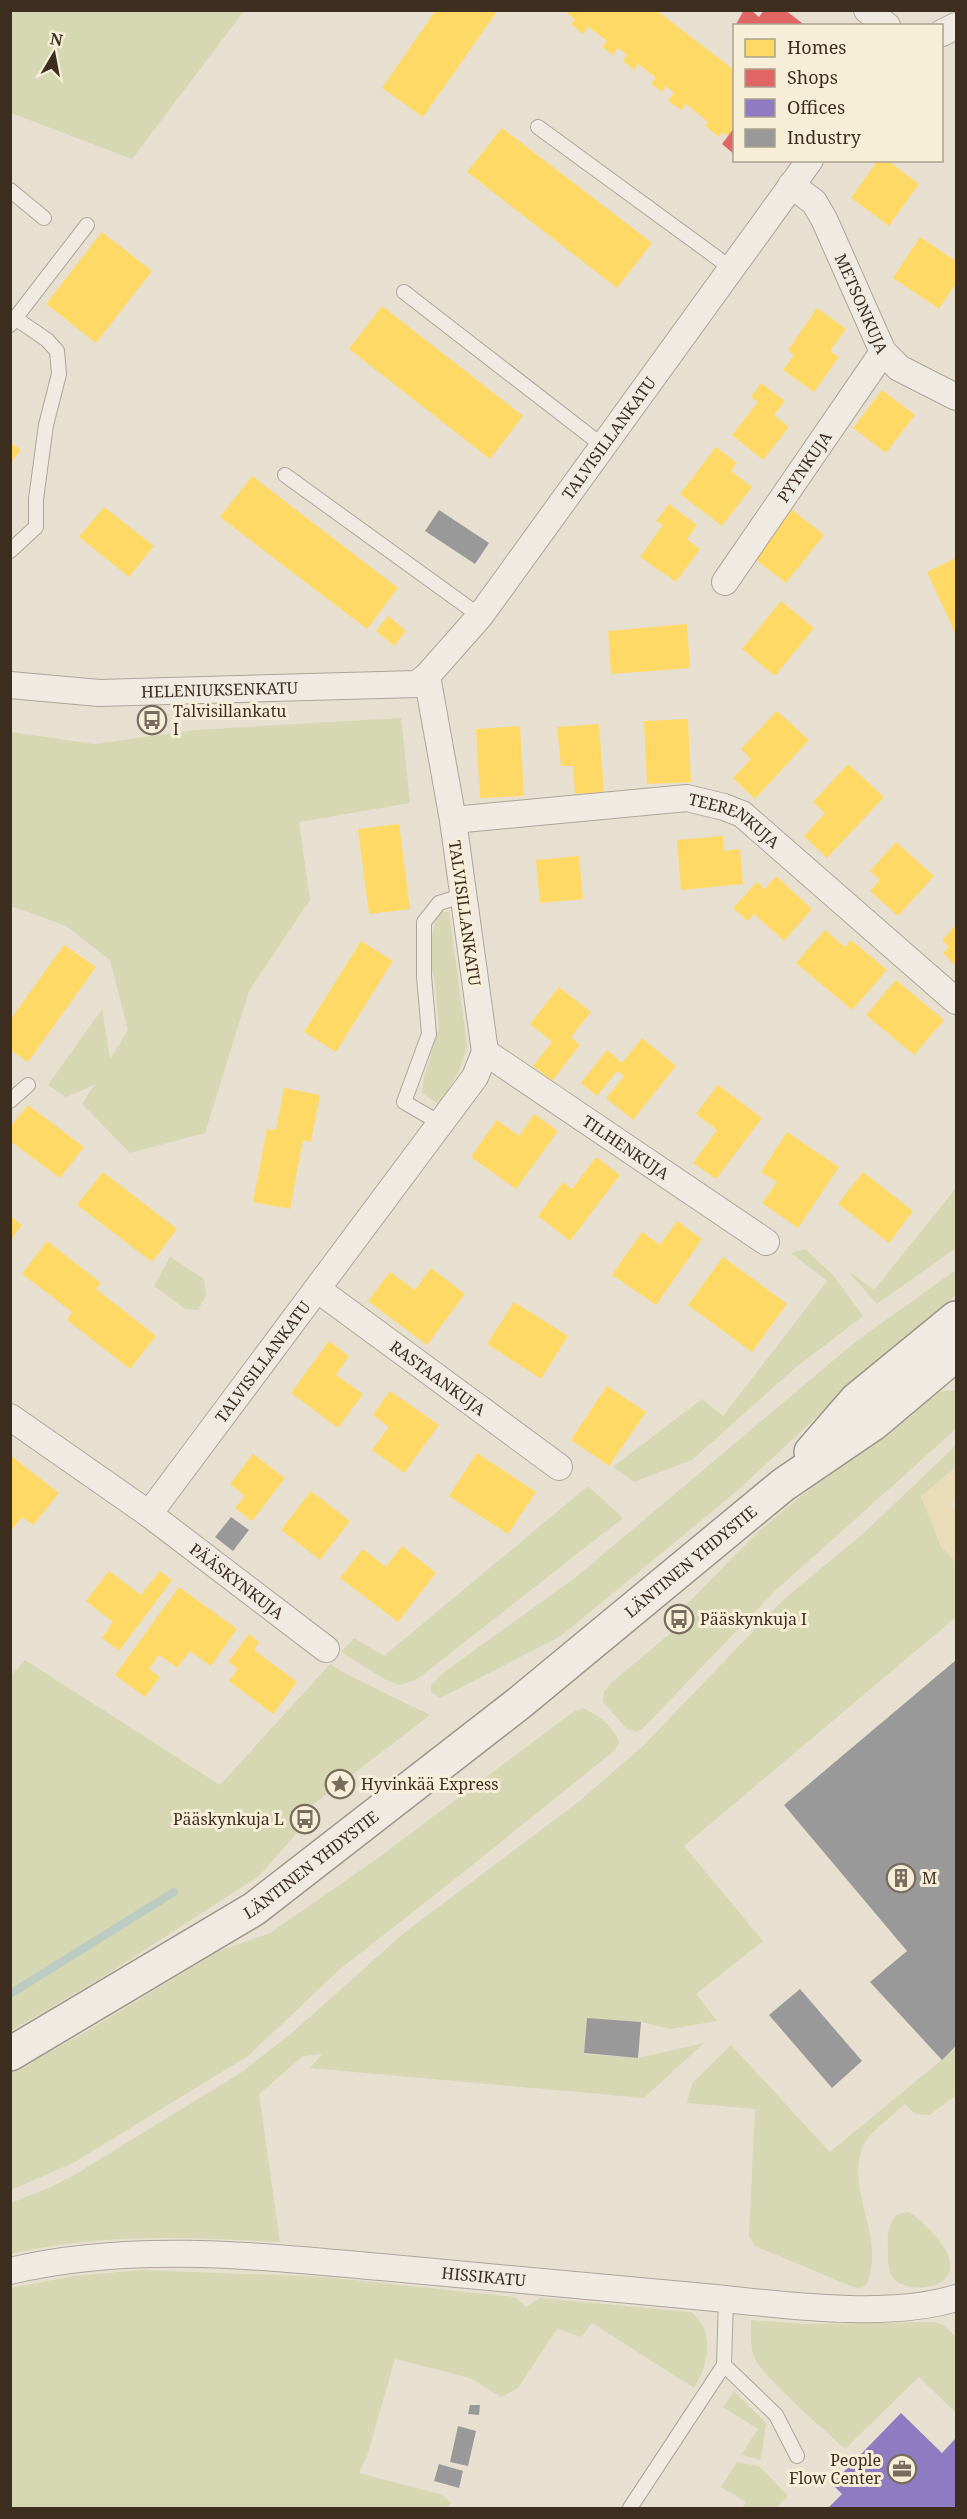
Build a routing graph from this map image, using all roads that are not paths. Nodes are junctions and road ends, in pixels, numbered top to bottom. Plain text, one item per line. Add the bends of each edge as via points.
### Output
1 (867, 10) edge
2 (884, 24) edge
3 (957, 26) edge
4 (943, 33) edge
5 (538, 127) dead end
6 (808, 162) edge
7 (791, 185) junction
8 (10, 190) edge
9 (44, 218) dead end
10 (87, 225) dead end
11 (731, 268) junction
12 (404, 292) dead end
13 (13, 322) edge
14 (883, 352) junction
15 (957, 397) edge
16 (603, 446) junction
17 (285, 475) dead end
18 (10, 551) edge
19 (725, 582) dead end
20 (480, 616) junction
21 (427, 676) junction
22 (10, 685) edge
23 (453, 820) junction
24 (462, 896) junction
25 (957, 1001) edge
26 (485, 1052) junction
27 (28, 1085) dead end
28 (10, 1101) edge
29 (440, 1123) junction
30 (766, 1242) dead end
31 (317, 1289) junction
32 (952, 1334) edge
33 (10, 1417) edge
34 (559, 1467) dead end
35 (149, 1514) junction
36 (326, 1650) dead end
37 (10, 2054) edge
38 (10, 2271) edge
39 (957, 2298) edge
40 (726, 2299) junction
41 (724, 2365) junction
42 (797, 2456) dead end
43 (630, 2508) edge

1 - 2 street
3 - 4 street
5 - 11 lane
6 - 7 street, TALVISILLANKATU
7 - 11 street, TALVISILLANKATU
7 - 14 street, METSONKUJA via 814,202 824,219
8 - 9 lane
10 - 13 lane
11 - 16 street, TALVISILLANKATU
12 - 16 lane
13 - 18 lane via 46,340 57,351 59,374 46,425 36,527
14 - 15 street, METSONKUJA via 899,368
14 - 19 street, PYYNKUJA
16 - 20 street, TALVISILLANKATU
17 - 20 lane
20 - 21 street, TALVISILLANKATU
21 - 22 street, HELENIUKSENKATU via 417,684 99,693
21 - 23 street, TALVISILLANKATU
23 - 24 street, TALVISILLANKATU
23 - 25 street, TEERENKUJA via 687,798 724,807 742,814
24 - 26 street, TALVISILLANKATU
24 - 29 lane via 439,903 424,922 429,1034 404,1102
26 - 29 street, TALVISILLANKATU via 475,1077
26 - 30 street, TILHENKUJA
27 - 28 lane
29 - 31 street, TALVISILLANKATU
31 - 34 street, RASTAANKUJA
31 - 35 street, TALVISILLANKATU
32 - 37 main road, LÄNTINEN YHDYSTIE via 856,1400 783,1485 518,1704 254,1908
33 - 35 street
35 - 36 street, PÄÄSKYNKUJA
38 - 40 street, HISSIKATU via 74,2258 204,2254
39 - 40 street, HISSIKATU via 925,2305 870,2308
40 - 41 lane
41 - 42 lane via 776,2415
41 - 43 lane

